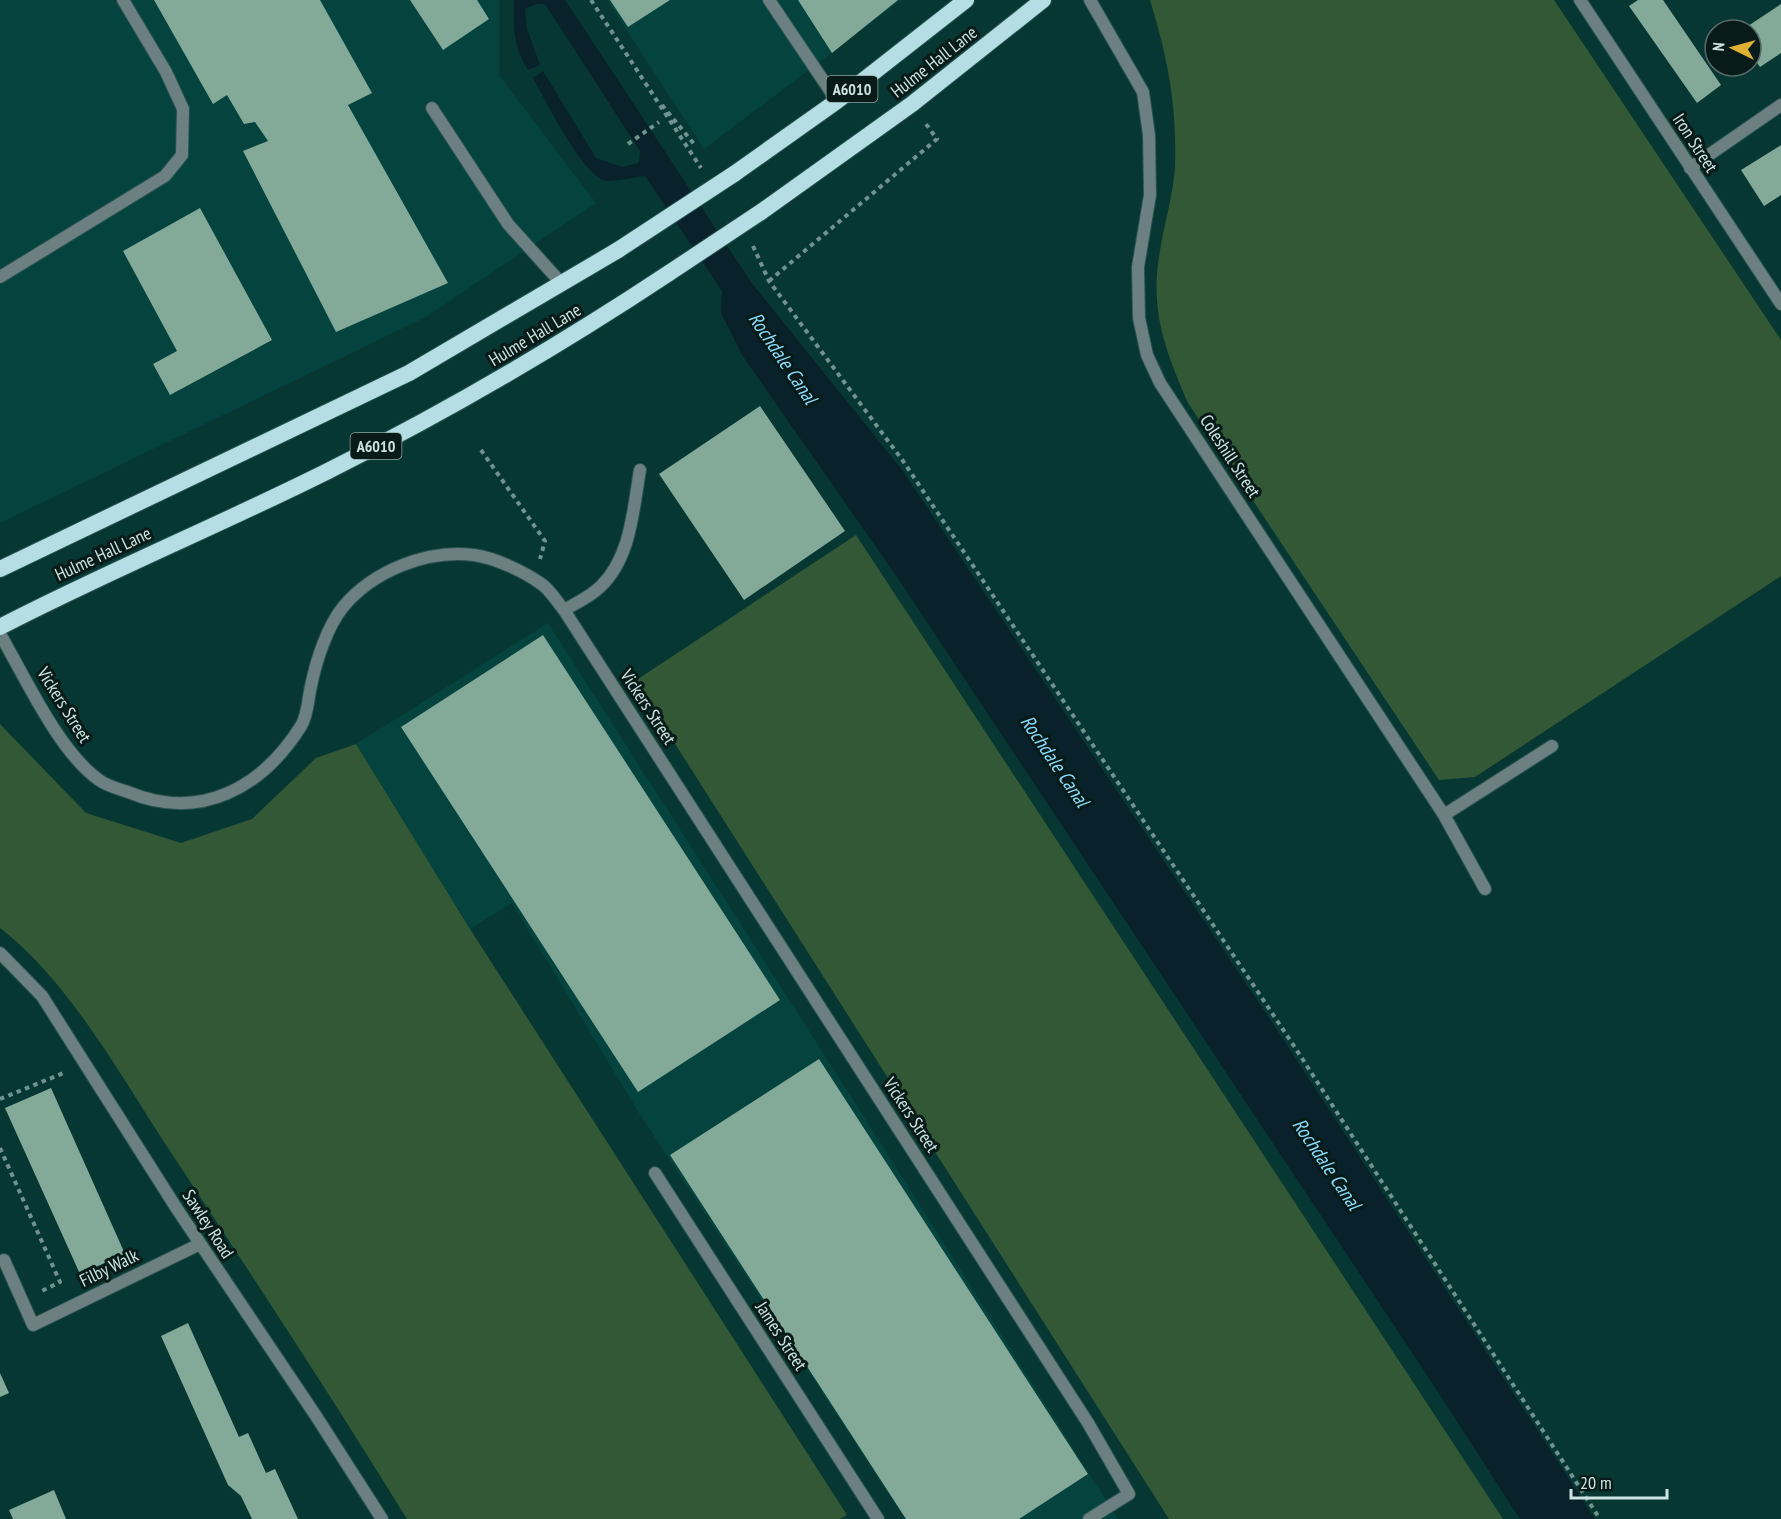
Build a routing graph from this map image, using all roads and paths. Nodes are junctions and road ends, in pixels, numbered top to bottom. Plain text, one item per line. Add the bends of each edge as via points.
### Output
1 (123, 0) edge
2 (591, 0) edge
3 (769, 0) edge
4 (966, 0) edge
5 (1043, 0) edge
6 (1090, 0) edge
7 (1580, 0) edge
8 (837, 101) junction
9 (912, 104) junction
10 (1781, 105) edge
11 (432, 108) dead end
12 (659, 122) dead end
13 (692, 142) dead end
14 (628, 144) dead end
15 (1690, 168) junction
16 (756, 250) dead end
17 (0, 277) edge
18 (769, 281) junction
19 (562, 284) junction
20 (1781, 304) edge
21 (481, 450) dead end
22 (640, 470) dead end
23 (0, 569) edge
24 (534, 580) junction
25 (564, 610) junction
26 (0, 627) edge
27 (0, 634) edge
28 (1552, 746) dead end
29 (1444, 815) junction
30 (1485, 889) dead end
31 (0, 953) edge
32 (84, 1062) junction
33 (0, 1099) edge
34 (0, 1148) edge
35 (655, 1173) dead end
36 (200, 1244) junction
37 (4, 1260) dead end
38 (22, 1300) junction
39 (382, 1519) edge
40 (878, 1519) edge
41 (1089, 1519) edge
42 (1600, 1519) edge

1 - 17 street via 183,109 182,155 165,176
2 - 13 path via 647,86
3 - 8 street
4 - 8 highway, Hulme Hall Lane / A6010
5 - 9 highway, Hulme Hall Lane / A6010
6 - 29 street, Coleshill Street via 1143,92 1149,135 1150,195 1138,277 1139,318 1147,355 1160,382
7 - 15 street, Iron Street
8 - 19 highway, Hulme Hall Lane / A6010, bridge via 734,174
9 - 18 path via 937,139
9 - 26 highway, Hulme Hall Lane / A6010, bridge via 761,212 580,332 327,471
10 - 15 street
11 - 19 street via 508,224
12 - 14 path
15 - 20 street, Iron Street
16 - 18 path
18 - 42 path via 909,471 1294,1046
19 - 23 highway, Hulme Hall Lane / A6010 via 409,373
21 - 24 path via 545,541
22 - 25 street via 627,542 614,573 598,589
24 - 25 street, Vickers Street
24 - 27 street, Vickers Street via 474,555 406,563 376,578 343,607 316,659 303,722 285,751 252,782 211,799 175,804 141,798 99,780 67,748
25 - 41 street, Vickers Street via 1003,1288 1129,1494
28 - 29 street
29 - 30 street, Coleshill Street
31 - 32 street, Sawley Road via 42,996
32 - 33 path
32 - 36 street, Sawley Road
34 - 38 path via 60,1282
35 - 40 street, James Street
36 - 38 street, Filby Walk via 33,1325
36 - 39 street, Sawley Road
37 - 38 street

